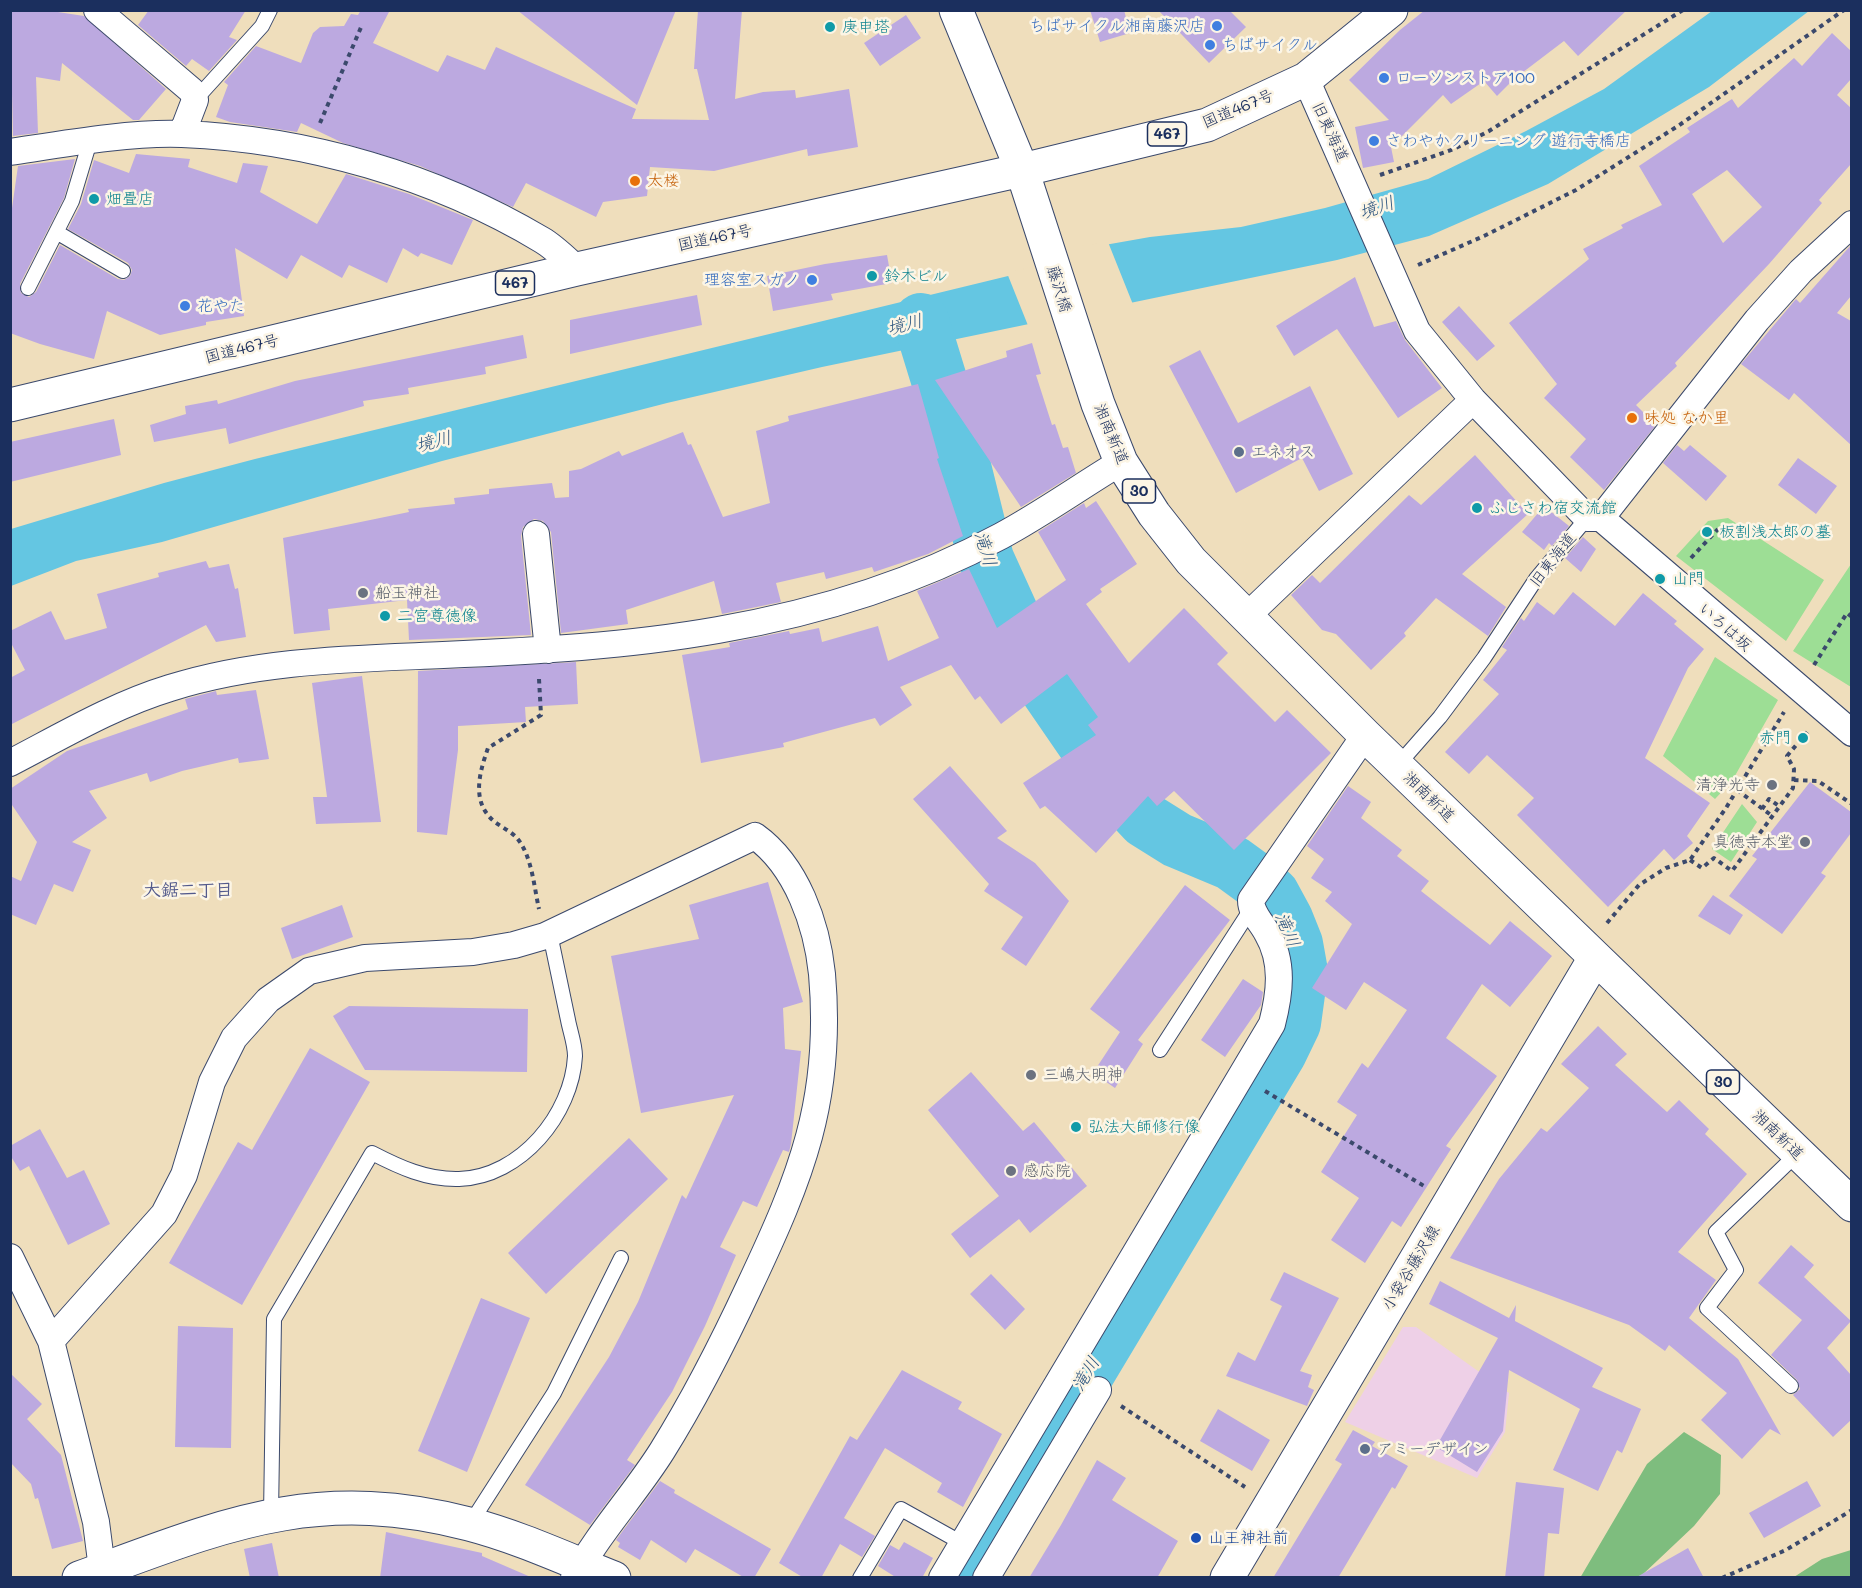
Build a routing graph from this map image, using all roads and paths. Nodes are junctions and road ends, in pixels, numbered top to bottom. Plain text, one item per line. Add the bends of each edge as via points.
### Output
1 (97, 10) edge
2 (270, 10) edge
3 (956, 10) edge
4 (1392, 10) edge
5 (1683, 10) edge
6 (1844, 10) edge
7 (362, 25) dead end
8 (1306, 79) junction
9 (195, 100) junction
10 (182, 134) junction
11 (90, 141) junction
12 (308, 151) junction
13 (10, 152) edge
14 (1022, 170) junction
15 (1354, 185) junction
16 (1851, 224) edge
17 (58, 233) junction
18 (577, 268) junction
19 (123, 271) dead end
20 (1391, 276) junction
21 (28, 288) dead end
22 (1075, 339) joint
23 (1473, 400) junction
24 (10, 405) edge
25 (1121, 462) junction
26 (1594, 518) junction
27 (1718, 529) dead end
28 (536, 534) dead end
29 (1674, 582) junction
30 (1247, 616) junction
31 (1851, 617) edge
32 (543, 650) junction
33 (1798, 689) junction
34 (1824, 709) junction
35 (1851, 733) edge
36 (1365, 735) junction
37 (10, 763) edge
38 (1397, 766) junction
39 (1794, 780) junction
40 (1737, 790) junction
41 (1851, 804) edge
42 (1779, 806) junction
43 (1762, 809) junction
44 (1771, 815) junction
45 (1690, 860) junction
46 (1251, 905) junction
47 (548, 935) junction
48 (1594, 958) junction
49 (1160, 1050) dead end
50 (1273, 1095) dead end
51 (1797, 1154) junction
52 (1450, 1201) junction
53 (1851, 1205) edge
54 (10, 1257) edge
55 (621, 1258) dead end
56 (51, 1341) junction
57 (1791, 1386) dead end
58 (1098, 1390) joint
59 (1272, 1504) junction
60 (1851, 1510) edge
61 (271, 1515) junction
62 (470, 1524) junction
63 (962, 1544) junction
64 (578, 1571) edge
65 (95, 1575) edge
66 (614, 1578) edge
67 (860, 1578) edge
68 (942, 1578) edge
69 (987, 1578) edge
70 (1227, 1578) edge
71 (1722, 1578) edge

1 - 9 street via 192,91
2 - 9 lane via 262,26
3 - 14 main road, 30
4 - 8 main road, 国道467号 / 467
5 - 15 path via 1489,131 1454,149
6 - 20 path via 1678,126 1576,190
7 - 12 path
8 - 14 main road, 国道467号 / 467 via 1207,125
8 - 15 street, 旧東海道
9 - 10 street
10 - 11 street
10 - 12 street
11 - 13 street
11 - 17 lane
12 - 18 street via 361,162 440,190 543,241
14 - 18 main road, 国道467号 / 467
14 - 22 main road, 藤沢橋 / 30
15 - 20 street, 旧東海道
16 - 26 street via 1757,320
17 - 19 lane
17 - 21 lane
18 - 24 main road, 国道467号 / 467
20 - 23 street, 旧東海道 via 1417,331
22 - 25 main road, 湘南新道 / 30
23 - 26 street, 旧東海道
23 - 30 street
25 - 30 main road, 湘南新道 / 30 via 1154,514 1191,561
25 - 32 street via 1001,536 882,589 776,617 673,637
26 - 29 street, いろは坂
26 - 38 lane, 旧東海道 via 1536,579 1484,658
27 - 29 path via 1690,557 1694,560
28 - 32 street
29 - 33 street, いろは坂
30 - 36 main road, 湘南新道 / 30
31 - 33 path via 1847,613
32 - 37 street via 340,659 283,664 203,679 168,688 108,714
32 - 47 path via 541,715 488,748 479,777 482,804 488,815 517,838 526,854
33 - 34 street, いろは坂
33 - 40 path
34 - 35 street, いろは坂
34 - 39 path via 1787,756 1794,769
36 - 38 main road, 湘南新道 / 30
36 - 46 street via 1265,878
38 - 48 main road, 湘南新道 / 30
39 - 41 path via 1818,781
39 - 42 path via 1793,788
40 - 43 path
40 - 45 path
42 - 43 path via 1769,799
42 - 44 path
43 - 44 path
44 - 45 path via 1732,871 1714,858 1702,868
45 - 48 path via 1666,868 1639,885 1608,918
46 - 49 lane
46 - 63 street via 1268,934 1278,965 1280,993 1272,1023
47 - 56 street via 473,952 365,957 309,971 268,1000 234,1038 212,1082 184,1175 164,1214
47 - 61 lane via 575,1054 570,1088 553,1124 525,1152 495,1170 460,1179 430,1177 372,1152 274,1319
47 - 64 street via 755,836 771,847 802,897 820,949 825,1010 820,1086 810,1143 789,1202 711,1369 661,1453
48 - 51 main road, 湘南新道 / 30
48 - 52 main road, 小袋谷藤沢線
50 - 52 path
51 - 53 main road, 湘南新道 / 30
51 - 57 lane via 1716,1232 1736,1270 1707,1308
52 - 59 main road, 小袋谷藤沢線
54 - 56 street
55 - 62 lane via 554,1394
56 - 65 street via 96,1522
58 - 59 path
58 - 69 street
59 - 70 main road, 小袋谷藤沢線
60 - 71 path via 1786,1550
61 - 62 main road via 327,1507 386,1508
61 - 65 main road via 186,1538
62 - 64 main road via 507,1536
63 - 67 lane via 901,1509
63 - 68 street
64 - 66 main road

